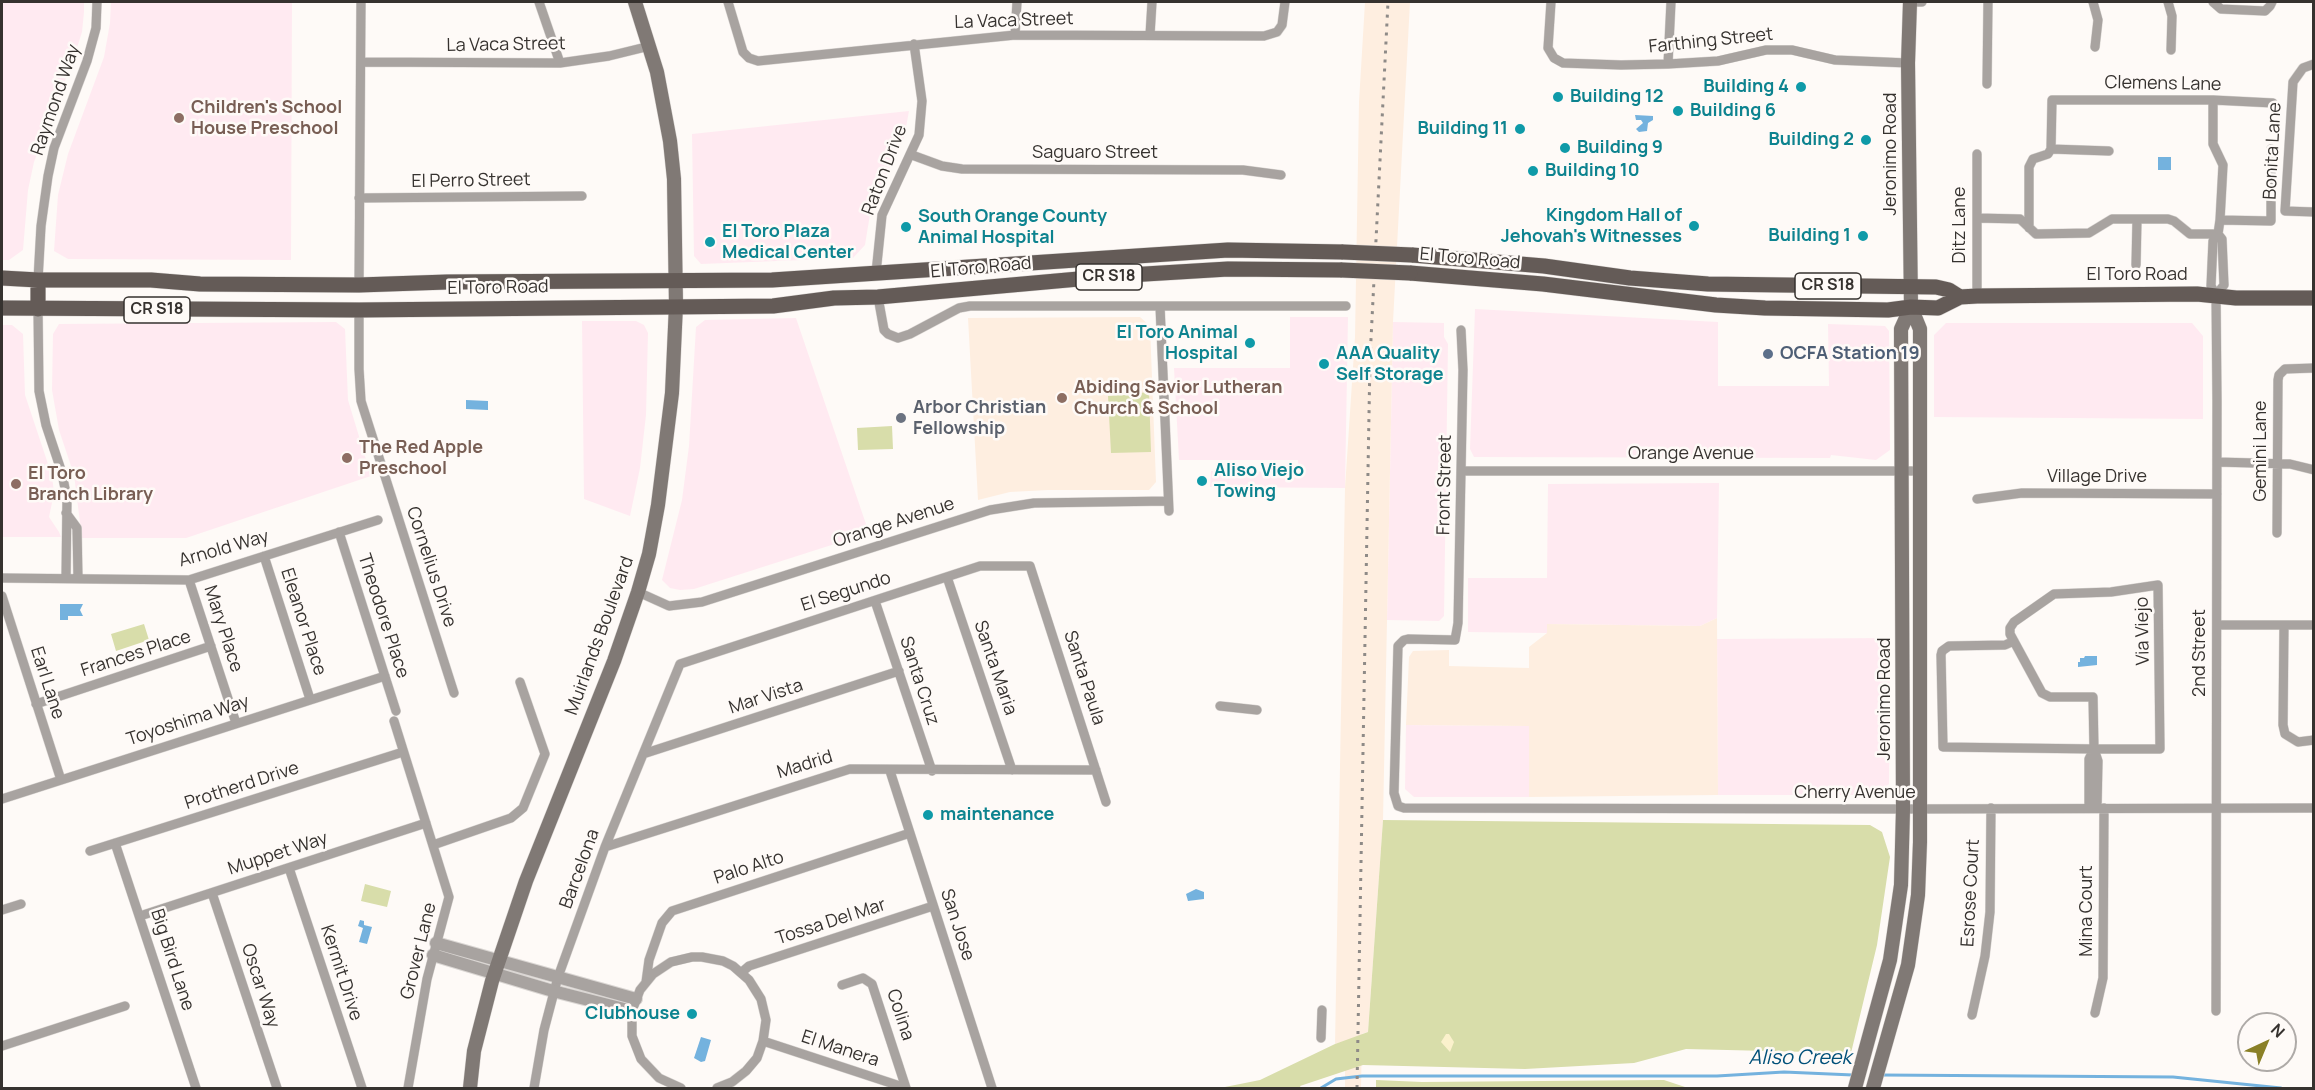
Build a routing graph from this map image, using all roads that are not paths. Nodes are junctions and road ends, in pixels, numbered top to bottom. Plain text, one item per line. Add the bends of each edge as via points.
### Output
1 (97, 2) edge
2 (361, 2) edge
3 (539, 2) edge
4 (635, 2) edge
5 (728, 2) edge
6 (1017, 2) edge
7 (1152, 2) edge
8 (1285, 2) edge
9 (1551, 2) edge
10 (1671, 2) edge
11 (1914, 2) edge
12 (1988, 2) edge
13 (2094, 2) edge
14 (2169, 2) edge
15 (2213, 2) edge
16 (2272, 2) edge
17 (1015, 35) junction
18 (1150, 35) junction
19 (914, 44) junction
20 (650, 46) junction
21 (2095, 47) dead end
22 (2171, 50) dead end
23 (361, 62) junction
24 (560, 63) junction
25 (1908, 63) junction
26 (1668, 64) junction
27 (2313, 64) edge
28 (1987, 84) dead end
29 (2213, 100) junction
30 (2273, 103) dead end
31 (2051, 149) junction
32 (2271, 150) dead end
33 (2109, 151) dead end
34 (1977, 154) dead end
35 (912, 155) junction
36 (1281, 175) dead end
37 (582, 196) dead end
38 (359, 198) junction
39 (2313, 212) edge
40 (1977, 218) junction
41 (2137, 220) junction
42 (2220, 220) junction
43 (2029, 228) junction
44 (2218, 234) junction
45 (2136, 265) dead end
46 (876, 273) junction
47 (2, 278) edge
48 (675, 279) junction
49 (38, 280) junction
50 (359, 285) junction
51 (1911, 286) junction
52 (2216, 295) junction
53 (1977, 296) junction
54 (878, 297) junction
55 (1960, 297) junction
56 (2313, 298) edge
57 (676, 305) junction
58 (1161, 306) junction
59 (1346, 306) dead end
60 (1911, 307) junction
61 (2, 308) edge
62 (38, 309) junction
63 (359, 310) junction
64 (1461, 330) dead end
65 (2313, 368) edge
66 (2217, 462) junction
67 (2277, 463) junction
68 (2313, 470) edge
69 (1461, 471) junction
70 (1902, 471) junction
71 (1920, 471) junction
72 (2217, 494) junction
73 (1977, 499) dead end
74 (66, 513) junction
75 (378, 520) dead end
76 (339, 532) junction
77 (2277, 533) dead end
78 (264, 556) junction
79 (1030, 566) joint
80 (947, 577) junction
81 (2, 578) edge
82 (66, 578) junction
83 (78, 578) junction
84 (189, 580) junction
85 (638, 592) junction
86 (2, 596) edge
87 (875, 601) junction
88 (2217, 625) junction
89 (2284, 625) junction
90 (2313, 625) edge
91 (2014, 641) junction
92 (211, 646) junction
93 (678, 668) joint
94 (898, 671) junction
95 (384, 676) junction
96 (520, 682) dead end
97 (454, 693) dead end
98 (310, 699) junction
99 (36, 704) junction
100 (1220, 706) dead end
101 (1257, 710) dead end
102 (395, 716) joint
103 (236, 723) junction
104 (2313, 740) edge
105 (2094, 749) junction
106 (403, 752) junction
107 (643, 754) junction
108 (1012, 770) junction
109 (1096, 770) junction
110 (890, 771) junction
111 (932, 771) junction
112 (61, 780) junction
113 (2, 799) edge
114 (1106, 802) dead end
115 (1398, 806) joint
116 (1991, 808) junction
117 (2097, 808) junction
118 (2217, 808) junction
119 (2313, 808) edge
120 (1903, 809) junction
121 (1920, 809) junction
122 (426, 823) junction
123 (910, 833) junction
124 (115, 843) junction
125 (433, 845) junction
126 (605, 846) junction
127 (90, 851) dead end
128 (288, 868) junction
129 (212, 893) junction
130 (21, 904) dead end
131 (933, 906) junction
132 (2, 910) edge
133 (140, 916) junction
134 (434, 949) junction
135 (497, 967) junction
136 (742, 972) junction
137 (558, 977) junction
138 (646, 982) junction
139 (842, 985) dead end
140 (554, 991) junction
141 (634, 1005) junction
142 (125, 1006) dead end
143 (1322, 1010) dead end
144 (2216, 1011) dead end
145 (2095, 1013) dead end
146 (1972, 1015) dead end
147 (1321, 1038) dead end
148 (763, 1041) junction
149 (2, 1046) edge
150 (196, 1089) edge
151 (277, 1089) edge
152 (362, 1089) edge
153 (408, 1089) edge
154 (470, 1089) edge
155 (534, 1089) edge
156 (681, 1089) edge
157 (717, 1089) edge
158 (906, 1089) edge
159 (992, 1089) edge
160 (1855, 1089) edge
161 (1873, 1089) edge

1 - 49 street, Raymond Way via 96,28 87,61 54,148 48,176
2 - 23 street
3 - 24 street
4 - 20 main road, Muirlands Boulevard
5 - 19 street, La Vaca Street via 740,44 749,58 766,60
6 - 17 street
7 - 18 street
8 - 18 street, La Vaca Street via 1284,21 1279,29 1264,36
9 - 26 street, Farthing Street via 1548,45 1554,58 1563,63
10 - 26 street
11 - 25 main road, Jeronimo Road
12 - 28 street
13 - 21 street via 2098,20
14 - 22 street
15 - 16 street via 2221,9 2265,11
17 - 18 street, La Vaca Street
17 - 19 street, La Vaca Street
19 - 35 street, Raton Drive via 922,101 920,135
20 - 24 street, La Vaca Street
20 - 48 main road, Muirlands Boulevard via 672,153
23 - 24 street, La Vaca Street
23 - 38 street
25 - 26 street, Farthing Street via 1835,60 1766,50 1718,60
25 - 51 main road, Jeronimo Road
27 - 39 street, Bonita Lane via 2303,68 2293,82 2286,211
29 - 30 street, Clemens Lane
29 - 31 street, Clemens Lane via 2052,100
29 - 42 street, 2nd Street via 2213,144 2223,165
31 - 33 street
31 - 43 street via 2034,159 2029,167
32 - 42 street via 2271,220
34 - 40 street, Ditz Lane
35 - 36 street, Saguaro Street via 962,169 1243,170
35 - 46 street, Raton Drive via 882,215
37 - 38 street, El Perro Street
38 - 50 street
40 - 43 street via 2020,219
40 - 53 street, Ditz Lane
41 - 43 street via 2112,219 2089,233 2036,234
41 - 44 street via 2168,219 2190,234
41 - 45 street
42 - 44 street, 2nd Street
44 - 52 street, 2nd Street via 2222,239 2224,285
46 - 48 main road, El Toro Road / CR S18 via 772,280
46 - 51 main road, El Toro Road / CR S18, bridge via 1228,250 1412,255 1708,284
46 - 54 main road
47 - 49 main road, El Toro Road / CR S18
48 - 50 main road, El Toro Road / CR S18
48 - 57 main road, Muirlands Boulevard
49 - 50 main road, El Toro Road / CR S18
49 - 62 main road
50 - 63 main road
51 - 55 main road, El Toro Road via 1936,287
51 - 60 main road, Jeronimo Road
52 - 53 main road, El Toro Road / CR S18
52 - 56 main road, El Toro Road / CR S18
52 - 66 street, 2nd Street
53 - 55 main road, El Toro Road / CR S18
54 - 57 main road, El Toro Road / CR S18 via 773,306
54 - 58 street via 884,330 898,338 970,306
54 - 60 main road, El Toro Road / CR S18, bridge via 1228,269 1342,270 1542,284 1716,305 1885,310
55 - 60 main road, El Toro Road / CR S18 via 1938,308
57 - 63 main road, El Toro Road / CR S18
57 - 85 main road, Muirlands Boulevard via 672,393 660,495
58 - 59 street
58 - 85 street, Orange Avenue via 1168,506 1034,503 990,510 702,602 669,606
60 - 70 main road, Jeronimo Road via 1901,329
60 - 71 main road, Jeronimo Road via 1920,329
61 - 62 main road, El Toro Road / CR S18
62 - 63 main road, El Toro Road / CR S18
62 - 74 street via 39,392 65,486
63 - 97 street, Cornelius Drive via 362,401
64 - 69 street, Front Street
65 - 67 street, Gemini Lane via 2290,368 2282,371 2277,380
66 - 67 street
66 - 72 street, 2nd Street
67 - 68 street
67 - 77 street, Gemini Lane
69 - 70 street, Orange Avenue
69 - 115 street, Front Street via 1461,557 1455,640 1408,639 1396,651 1394,793
70 - 71 street, Orange Avenue
70 - 120 main road, Jeronimo Road
71 - 121 main road, Jeronimo Road
72 - 73 street, Village Drive via 2022,493
72 - 88 street, 2nd Street
74 - 82 street
74 - 83 street via 77,528
75 - 76 street, Arnold Way
76 - 78 street, Arnold Way
76 - 95 street, Theodore Place
78 - 84 street, Arnold Way
78 - 98 street, Eleanor Place
79 - 80 street, El Segundo via 980,566
79 - 109 street, Santa Paula
80 - 87 street, El Segundo
80 - 108 street, Santa Maria
81 - 82 street, Arnold Way
82 - 83 street, Arnold Way
83 - 84 street, Arnold Way
84 - 92 street, Mary Place
85 - 135 main road, Muirlands Boulevard via 526,881
86 - 99 street, Earl Lane
87 - 93 street, El Segundo via 685,661
87 - 94 street, Santa Cruz
88 - 89 street
88 - 118 street, 2nd Street
89 - 90 street
89 - 104 street via 2285,734 2298,742
91 - 105 street via 2042,693 2050,697 2093,697
91 - 105 street, Via Viejo via 2005,645 1949,646 1942,651 1943,747
91 - 105 street, Via Viejo via 2010,634 2014,622 2054,594 2158,585 2160,749
92 - 99 street, Frances Place
92 - 103 street, Mary Place
93 - 107 street, Barcelona
94 - 107 street, Mar Vista
94 - 111 street, Santa Cruz
95 - 98 street, Toyoshima Way
95 - 102 street, Theodore Place
96 - 125 street via 545,754 523,808 511,818
98 - 103 street, Toyoshima Way
99 - 112 street, Earl Lane
100 - 101 street
102 - 106 street, Grover Lane
103 - 112 street, Toyoshima Way
105 - 117 street via 2089,759
106 - 122 street, Grover Lane
106 - 124 street, Protherd Drive
107 - 126 street, Barcelona
108 - 109 street, Madrid
108 - 111 street, Madrid
109 - 114 street, Santa Paula
110 - 111 street, Madrid
110 - 123 street, San Jose
110 - 126 street, Madrid via 840,771
112 - 113 street, Toyoshima Way
115 - 120 street, Cherry Avenue
116 - 117 street, Cherry Avenue
116 - 121 street, Cherry Avenue
116 - 146 street, Esrose Court via 1990,912
117 - 118 street, Cherry Avenue
117 - 145 street, Mina Court via 2103,978
118 - 119 street, Cherry Avenue
118 - 144 street, 2nd Street
120 - 121 street, Cherry Avenue
120 - 160 main road, Jeronimo Road via 1897,923
121 - 161 main road, Jeronimo Road via 1915,921 1908,965
122 - 125 street, Grover Lane
122 - 128 street, Muppet Way
123 - 131 street, San Jose
123 - 138 street, Palo Alto via 672,910 652,951
124 - 127 street, Protherd Drive
124 - 133 street, Big Bird Lane
125 - 134 street, Grover Lane via 449,897
126 - 137 street, Barcelona
128 - 129 street, Muppet Way
128 - 152 street, Kermit Drive
129 - 133 street, Muppet Way
129 - 151 street, Oscar Way
130 - 132 street
131 - 136 street, Tossa Del Mar via 748,966
131 - 159 street, San Jose
133 - 150 street, Big Bird Lane
134 - 135 street
134 - 153 street, Grover Lane
135 - 137 street
135 - 140 street
135 - 154 main road, Muirlands Boulevard via 474,1051
136 - 138 street via 713,958 692,957 671,962
136 - 148 street via 756,989 764,1009
137 - 140 street, Barcelona
137 - 141 street
138 - 141 street
139 - 158 street, Colina via 863,978 872,984
140 - 141 street
140 - 155 street, Barcelona
141 - 156 street via 632,1036 641,1059 659,1078
142 - 149 street
143 - 147 street
148 - 157 street via 757,1058 746,1071
148 - 158 street, El Manera

